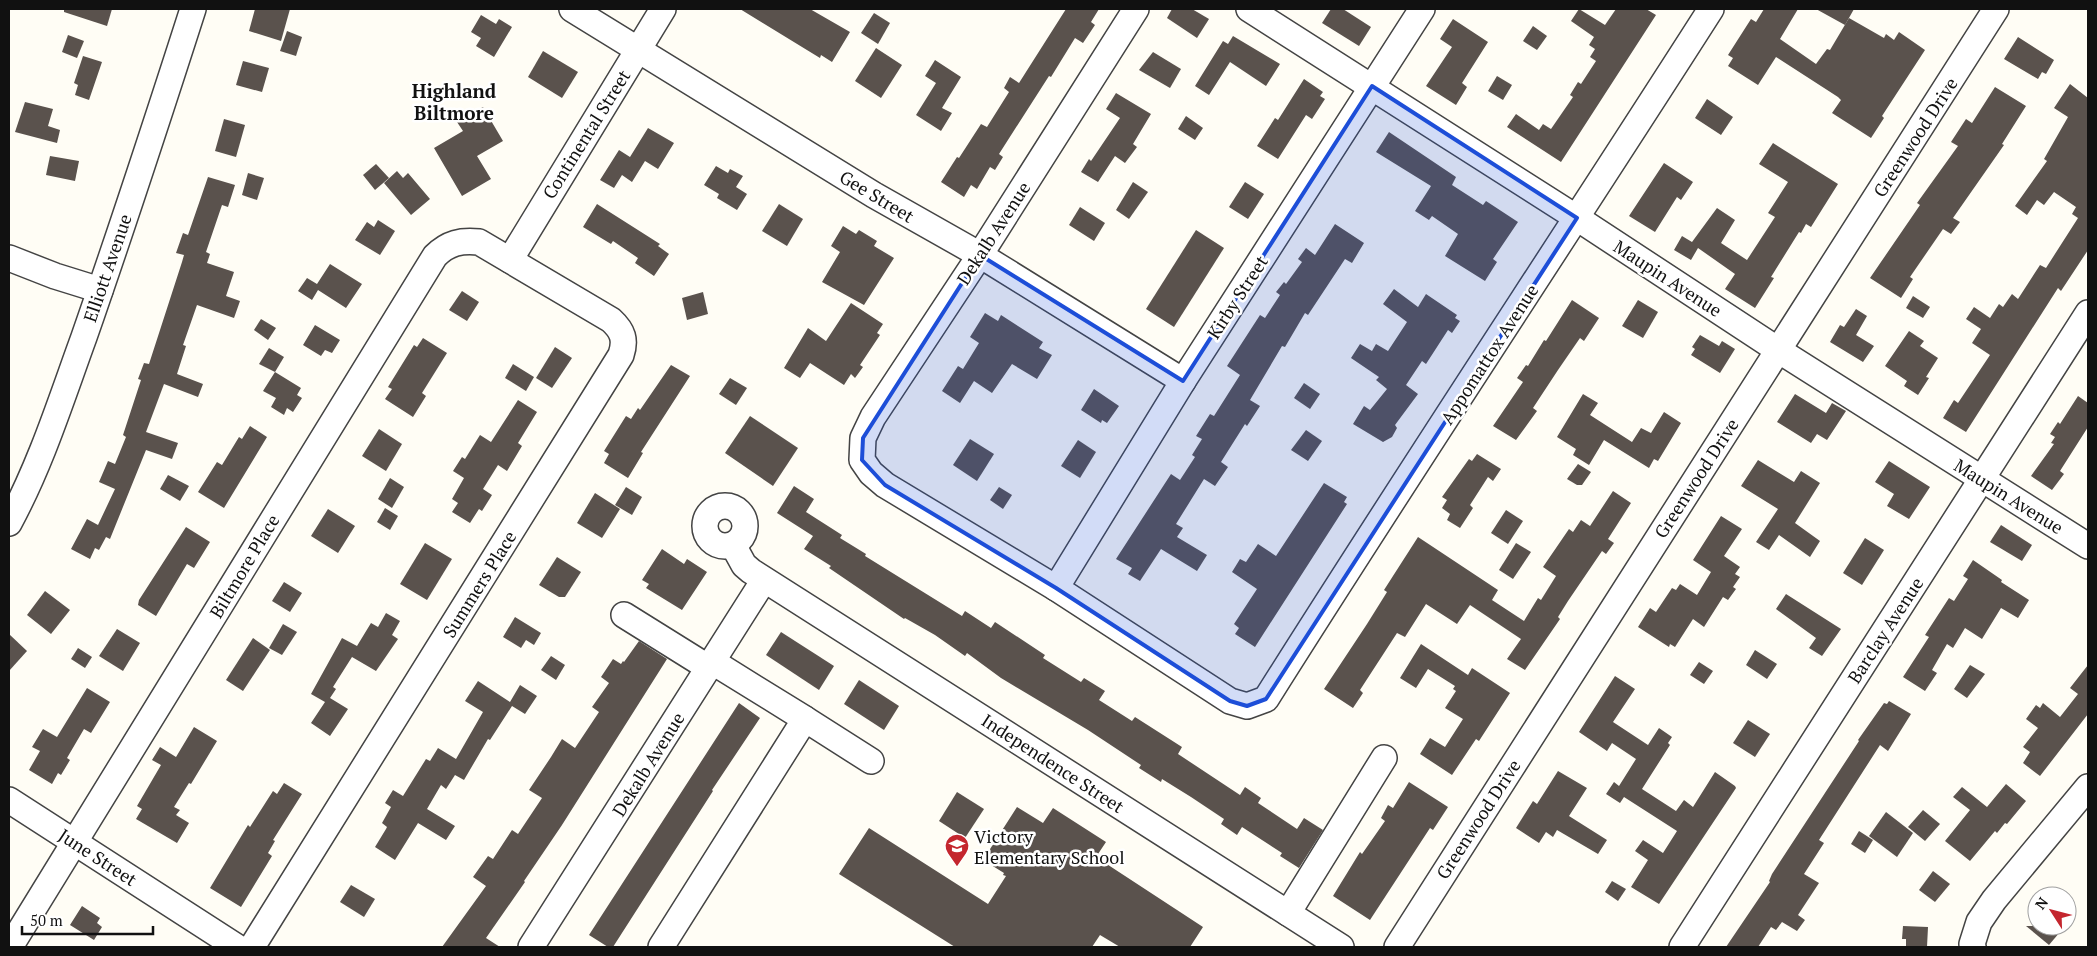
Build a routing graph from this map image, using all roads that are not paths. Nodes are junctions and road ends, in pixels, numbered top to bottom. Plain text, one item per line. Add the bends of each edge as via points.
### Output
1 (193, 9) edge
2 (572, 9) edge
3 (664, 9) edge
4 (1136, 9) edge
5 (1249, 9) edge
6 (1422, 9) edge
7 (1711, 9) edge
8 (1996, 9) edge
9 (638, 49) junction
10 (1372, 86) junction
11 (1577, 218) junction
12 (980, 254) junction
13 (9, 258) edge
14 (510, 260) junction
15 (100, 290) junction
16 (2088, 313) edge
17 (1778, 350) junction
18 (1184, 381) junction
19 (1982, 479) junction
20 (9, 523) edge
21 (733, 545) dead end
22 (2088, 546) edge
23 (764, 580) junction
24 (1056, 588) junction
25 (624, 615) dead end
26 (711, 665) junction
27 (805, 719) junction
28 (1384, 758) dead end
29 (871, 761) dead end
30 (2088, 787) edge
31 (9, 800) edge
32 (74, 842) junction
33 (1288, 913) junction
34 (10, 947) edge
35 (237, 947) edge
36 (252, 947) edge
37 (531, 947) edge
38 (661, 947) edge
39 (1342, 947) edge
40 (1396, 947) edge
41 (1682, 947) edge
42 (1972, 947) edge

1 - 15 street, Elliott Avenue
2 - 9 street, Gee Street
3 - 9 street, Continental Street
4 - 12 street, Dekalb Avenue
5 - 10 street, Maupin Avenue
6 - 10 street, Kirby Street
7 - 11 street, Appomattox Avenue
8 - 17 street, Greenwood Drive
9 - 12 street, Gee Street via 874,195
9 - 14 street, Continental Street
10 - 11 street, Maupin Avenue
10 - 18 street, Kirby Street
11 - 17 street, Maupin Avenue
11 - 24 street, Appomattox Avenue via 1266,699 1247,706 1230,701
12 - 18 street, Gee Street
12 - 24 street, Dekalb Avenue via 873,417 863,438 862,460 885,485
13 - 15 street
14 - 32 street, Biltmore Place via 486,245 466,240 442,249 435,256
14 - 36 street, Summers Place via 611,320 623,336 621,355
15 - 20 street, Elliott Avenue via 44,449
16 - 19 street, Barclay Avenue
17 - 19 street, Maupin Avenue
17 - 40 street, Greenwood Drive
18 - 24 street, Kirby Street
19 - 22 street, Maupin Avenue
19 - 41 street, Barclay Avenue
21 - 23 street, Independence Street via 744,565
23 - 26 street, Dekalb Avenue
23 - 33 street, Independence Street
25 - 26 street
26 - 27 street
26 - 37 street, Dekalb Avenue
27 - 29 street
27 - 38 street
28 - 33 street
30 - 42 street via 1994,900 1979,922
31 - 32 street, June Street
32 - 34 street, Biltmore Place
32 - 35 street, June Street
33 - 39 street, Independence Street

